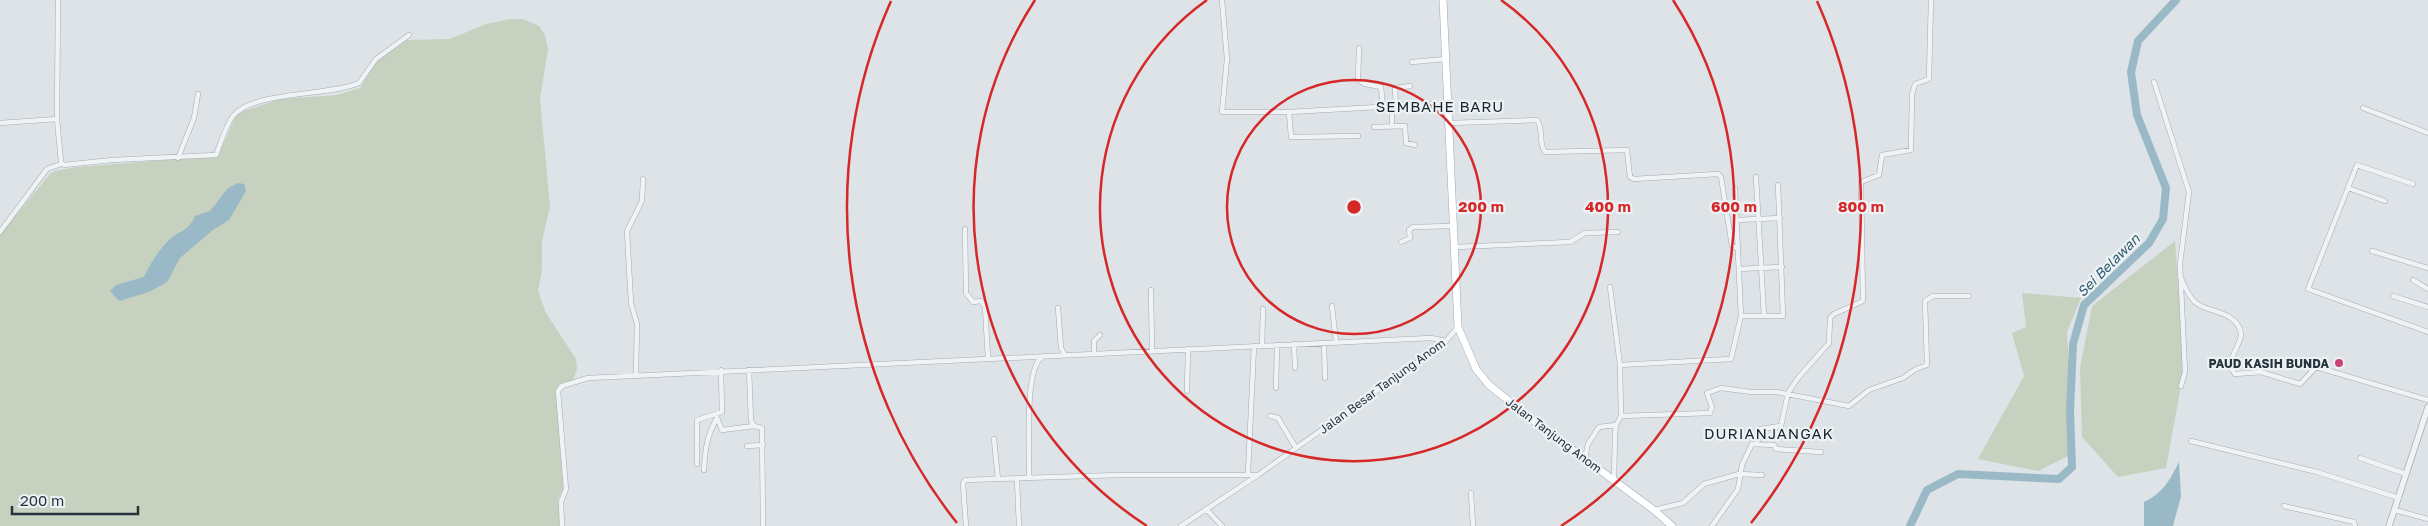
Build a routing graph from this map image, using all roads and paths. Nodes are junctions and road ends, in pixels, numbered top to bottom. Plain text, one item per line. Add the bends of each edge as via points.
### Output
1 (58, 0) edge
2 (1222, 0) edge
3 (1444, 0) edge
4 (1931, 0) edge
5 (409, 34) dead end
6 (1359, 48) dead end
7 (1446, 59) junction
8 (1412, 62) dead end
9 (2154, 82) dead end
10 (1410, 86) dead end
11 (198, 94) dead end
12 (1448, 103) junction
13 (1384, 106) junction
14 (1394, 106) junction
15 (2363, 108) dead end
16 (1289, 112) junction
17 (57, 120) junction
18 (0, 123) edge
19 (1450, 123) junction
20 (1392, 126) junction
21 (1374, 127) dead end
22 (2428, 133) edge
23 (1358, 136) dead end
24 (1415, 145) dead end
25 (178, 158) junction
26 (61, 164) junction
27 (1756, 177) dead end
28 (644, 179) dead end
29 (2413, 184) dead end
30 (1778, 186) dead end
31 (2348, 188) junction
32 (1735, 189) dead end
33 (2384, 201) dead end
34 (1780, 218) junction
35 (1737, 220) junction
36 (1760, 220) junction
37 (1454, 226) junction
38 (965, 229) dead end
39 (0, 232) edge
40 (1618, 232) dead end
41 (1401, 242) dead end
42 (1456, 247) junction
43 (1738, 249) junction
44 (2372, 251) dead end
45 (1782, 267) junction
46 (1762, 268) junction
47 (2428, 268) edge
48 (1740, 269) junction
49 (2180, 276) junction
50 (2413, 280) dead end
51 (1610, 287) dead end
52 (2428, 289) edge
53 (1151, 290) dead end
54 (1969, 296) dead end
55 (2393, 296) dead end
56 (1332, 306) dead end
57 (2428, 307) edge
58 (1058, 308) dead end
59 (1263, 309) dead end
60 (1741, 316) junction
61 (1764, 316) junction
62 (1458, 327) junction
63 (2428, 332) edge
64 (1100, 335) dead end
65 (1446, 341) junction
66 (1336, 342) junction
67 (1324, 343) junction
68 (1294, 344) junction
69 (1277, 345) junction
70 (1254, 346) junction
71 (1262, 346) junction
72 (1152, 350) junction
73 (1188, 350) junction
74 (1094, 354) junction
75 (1065, 356) junction
76 (1042, 357) junction
77 (988, 359) junction
78 (1620, 365) junction
79 (1295, 368) dead end
80 (721, 370) junction
81 (749, 370) junction
82 (636, 374) junction
83 (1325, 378) dead end
84 (2181, 386) dead end
85 (1276, 388) dead end
86 (1187, 392) dead end
87 (1788, 393) junction
88 (2428, 400) edge
89 (2428, 407) edge
90 (718, 416) junction
91 (1270, 416) dead end
92 (1622, 416) junction
93 (1616, 425) junction
94 (754, 426) junction
95 (994, 439) dead end
96 (2191, 441) dead end
97 (1757, 443) junction
98 (763, 445) junction
99 (746, 446) dead end
100 (1296, 448) junction
101 (1821, 452) dead end
102 (1585, 458) junction
103 (2360, 458) dead end
104 (697, 464) dead end
105 (704, 470) dead end
106 (1248, 474) junction
107 (1740, 474) junction
108 (2406, 474) junction
109 (1258, 475) junction
110 (1762, 475) dead end
111 (1030, 478) junction
112 (998, 479) junction
113 (1017, 479) junction
114 (1614, 479) junction
115 (1471, 493) dead end
116 (2398, 498) junction
117 (2284, 506) dead end
118 (1206, 509) junction
119 (1654, 510) junction
120 (2395, 510) junction
121 (2428, 519) edge
122 (562, 526) edge
123 (763, 526) edge
124 (966, 526) edge
125 (1019, 526) edge
126 (1181, 526) edge
127 (1222, 526) edge
128 (1473, 526) edge
129 (1672, 526) edge
130 (1712, 526) edge
131 (2355, 526) edge
132 (2390, 526) edge

1 - 17 street
2 - 16 street via 1227,59 1222,112
3 - 7 main road
4 - 87 street via 1929,80 1914,84 1912,150 1882,155 1879,176 1860,182 1863,300 1830,318 1829,343
5 - 25 street via 376,58 360,84 282,96 249,106 234,115 216,155
6 - 13 street via 1358,80 1381,87
7 - 8 street
7 - 12 main road
9 - 49 street via 2189,192
10 - 14 street via 1396,88
11 - 25 street via 194,118
12 - 14 street
12 - 19 main road
13 - 14 street
13 - 16 street
14 - 20 street
15 - 22 street
16 - 23 street via 1291,137
17 - 18 street
17 - 26 street
19 - 37 main road
19 - 43 street via 1537,120 1545,152 1627,150 1630,177 1634,179 1718,174 1732,246
20 - 21 street
20 - 24 street via 1405,126 1406,143
25 - 26 street
26 - 39 street via 47,169
27 - 36 street
28 - 82 street via 641,206 628,231 631,303 637,324
29 - 31 street via 2358,165
30 - 34 street
31 - 33 street
31 - 63 street via 2308,288
32 - 35 street
34 - 36 street
34 - 45 street
35 - 36 street
35 - 43 street
36 - 46 street
37 - 41 street via 1413,227 1410,238
37 - 42 main road
38 - 77 street via 966,293 973,302 981,301 985,307
40 - 42 street via 1584,233 1570,242
42 - 62 main road
43 - 48 street
44 - 47 street
45 - 46 street
45 - 61 street via 1783,316
46 - 48 street
46 - 61 street
48 - 60 street
49 - 84 street via 2185,372
49 - 88 street via 2196,303 2228,316 2240,328 2241,335 2231,362 2235,374 2261,372 2300,384 2316,367
50 - 52 street
51 - 78 street
53 - 72 street
54 - 87 street via 1933,296 1925,300 1929,360 1925,367 1869,390 1849,406
55 - 57 street
56 - 66 street
58 - 75 street via 1061,348
59 - 71 street
60 - 61 street
60 - 78 street via 1730,360
62 - 65 street, Jalan Besar Tanjung Anom
62 - 102 main road, Jalan Tanjung Anom via 1476,369 1489,385
64 - 74 street via 1094,341
65 - 66 street via 1431,338
65 - 100 street, Jalan Besar Tanjung Anom
66 - 67 street
67 - 68 street
67 - 83 street
68 - 69 street
68 - 79 street
69 - 71 street
69 - 85 street
70 - 71 street
70 - 73 street
70 - 106 street
72 - 73 street
72 - 74 street
73 - 86 street
74 - 75 street
75 - 76 street
76 - 77 street
76 - 111 street via 1034,366 1030,384
77 - 81 street
78 - 92 street
80 - 81 street
80 - 82 street
80 - 90 street via 723,407
81 - 94 street
82 - 122 street via 588,378 559,388 566,489 561,502
87 - 92 street via 1713,389 1707,394 1712,407 1710,413
87 - 97 street via 1781,426 1760,429
89 - 108 street
90 - 94 street via 722,430
90 - 104 street via 697,420
90 - 105 street via 705,449
91 - 100 street via 1278,418
92 - 93 street
93 - 102 street via 1599,427 1588,444
93 - 114 street
94 - 98 street via 762,428
95 - 112 street
96 - 116 street via 2317,472
97 - 101 street via 1774,446 1776,450
97 - 107 street via 1750,446
98 - 99 street
98 - 123 street
100 - 109 street, Jalan Besar Tanjung Anom
102 - 114 main road, Jalan Tanjung Anom
103 - 108 street
106 - 109 street
106 - 111 street
107 - 110 street
107 - 119 street via 1704,484 1683,503
107 - 130 street via 1738,489
108 - 116 street
109 - 118 street, Jalan Besar Tanjung Anom
111 - 113 street
112 - 113 street
112 - 124 street via 963,482
113 - 125 street
114 - 119 main road, Jalan Tanjung Anom
115 - 128 street
116 - 120 street
117 - 131 street via 2354,522
118 - 126 street, Jalan Besar Tanjung Anom
118 - 127 street
119 - 129 main road, Jalan Tanjung Anom
120 - 121 street
120 - 132 street

